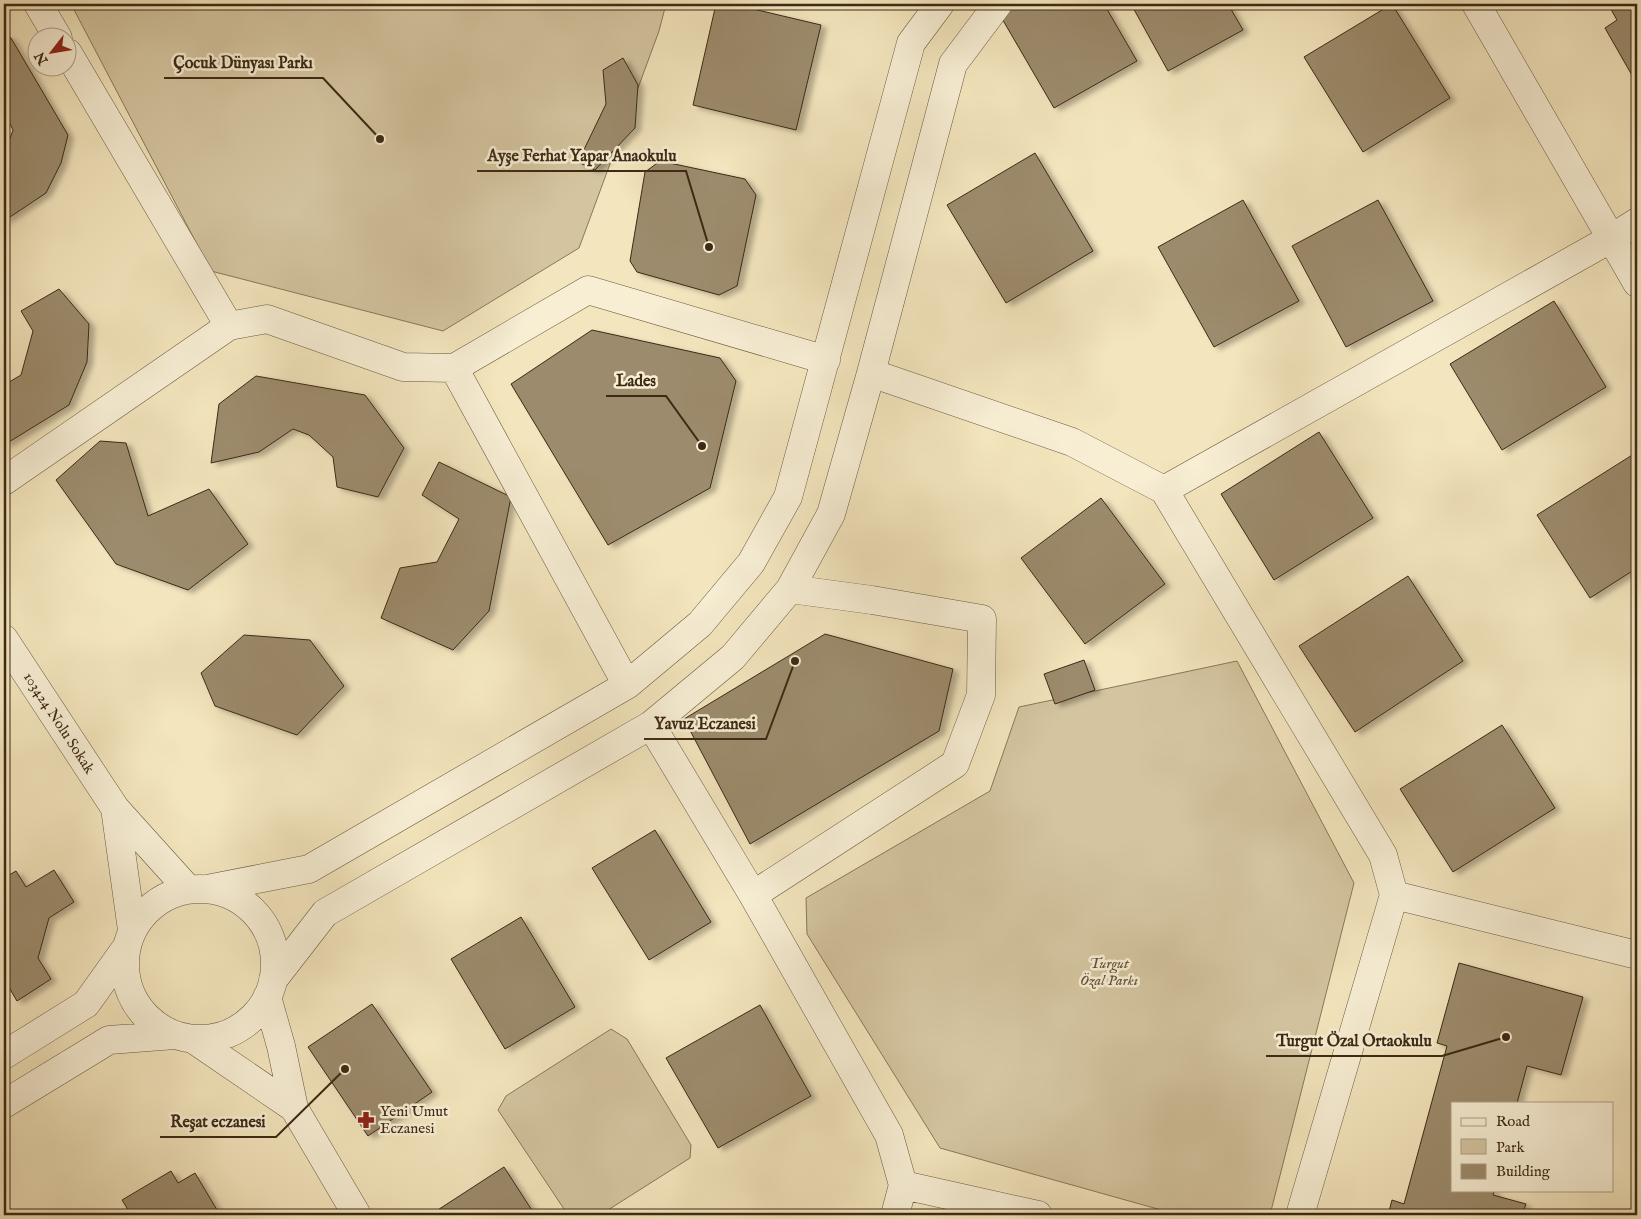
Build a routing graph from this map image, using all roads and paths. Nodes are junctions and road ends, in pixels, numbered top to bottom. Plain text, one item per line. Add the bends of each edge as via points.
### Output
1 (38, 4) edge
2 (940, 4) edge
3 (998, 4) edge
4 (1476, 4) edge
5 (52, 28) edge
6 (78, 70) edge
7 (1637, 222) edge
8 (1612, 238) junction
9 (1637, 283) edge
10 (229, 326) junction
11 (826, 360) junction
12 (454, 368) junction
13 (871, 373) junction
14 (4, 481) edge
15 (1164, 490) junction
16 (790, 589) junction
17 (4, 639) edge
18 (627, 685) junction
19 (651, 725) junction
20 (115, 808) junction
21 (198, 889) junction
22 (753, 895) junction
23 (1394, 896) junction
24 (129, 939) junction
25 (1637, 955) edge
26 (270, 988) junction
27 (184, 1037) junction
28 (4, 1055) edge
29 (4, 1104) edge
30 (294, 1108) junction
31 (903, 1186) junction
32 (357, 1215) edge
33 (895, 1215) edge
34 (1038, 1215) edge
35 (1300, 1215) edge

1 - 5 street
2 - 11 street via 912,43
3 - 13 street via 953,64
4 - 8 street
6 - 10 street
7 - 8 street
8 - 9 street
8 - 15 street
10 - 12 street via 267,319 403,367
10 - 14 street
11 - 12 street via 588,290
11 - 18 street via 788,497 751,563 700,624
12 - 18 street
13 - 15 street via 1072,442
13 - 16 street via 831,514
15 - 23 street via 1384,854
16 - 19 street via 733,657
16 - 22 street via 982,619 981,695 956,764
17 - 20 street, 103424 Nolu Sokak
18 - 21 street via 309,869
19 - 22 street
19 - 26 street via 325,913
20 - 21 street, 103424 Nolu Sokak
20 - 24 street, 103424 Nolu Sokak
21 - 24 street via 171,894 155,903 142,916
21 - 26 street via 224,892 255,912 272,944 275,962
22 - 31 street via 889,1135
23 - 25 street
23 - 35 street
24 - 27 street via 125,966 127,984 134,1001 159,1027
24 - 28 street via 86,1004
26 - 27 street via 258,1012 245,1025 212,1038
26 - 30 street
27 - 29 street via 109,1040
27 - 30 street
30 - 32 street
31 - 33 street
31 - 34 street

